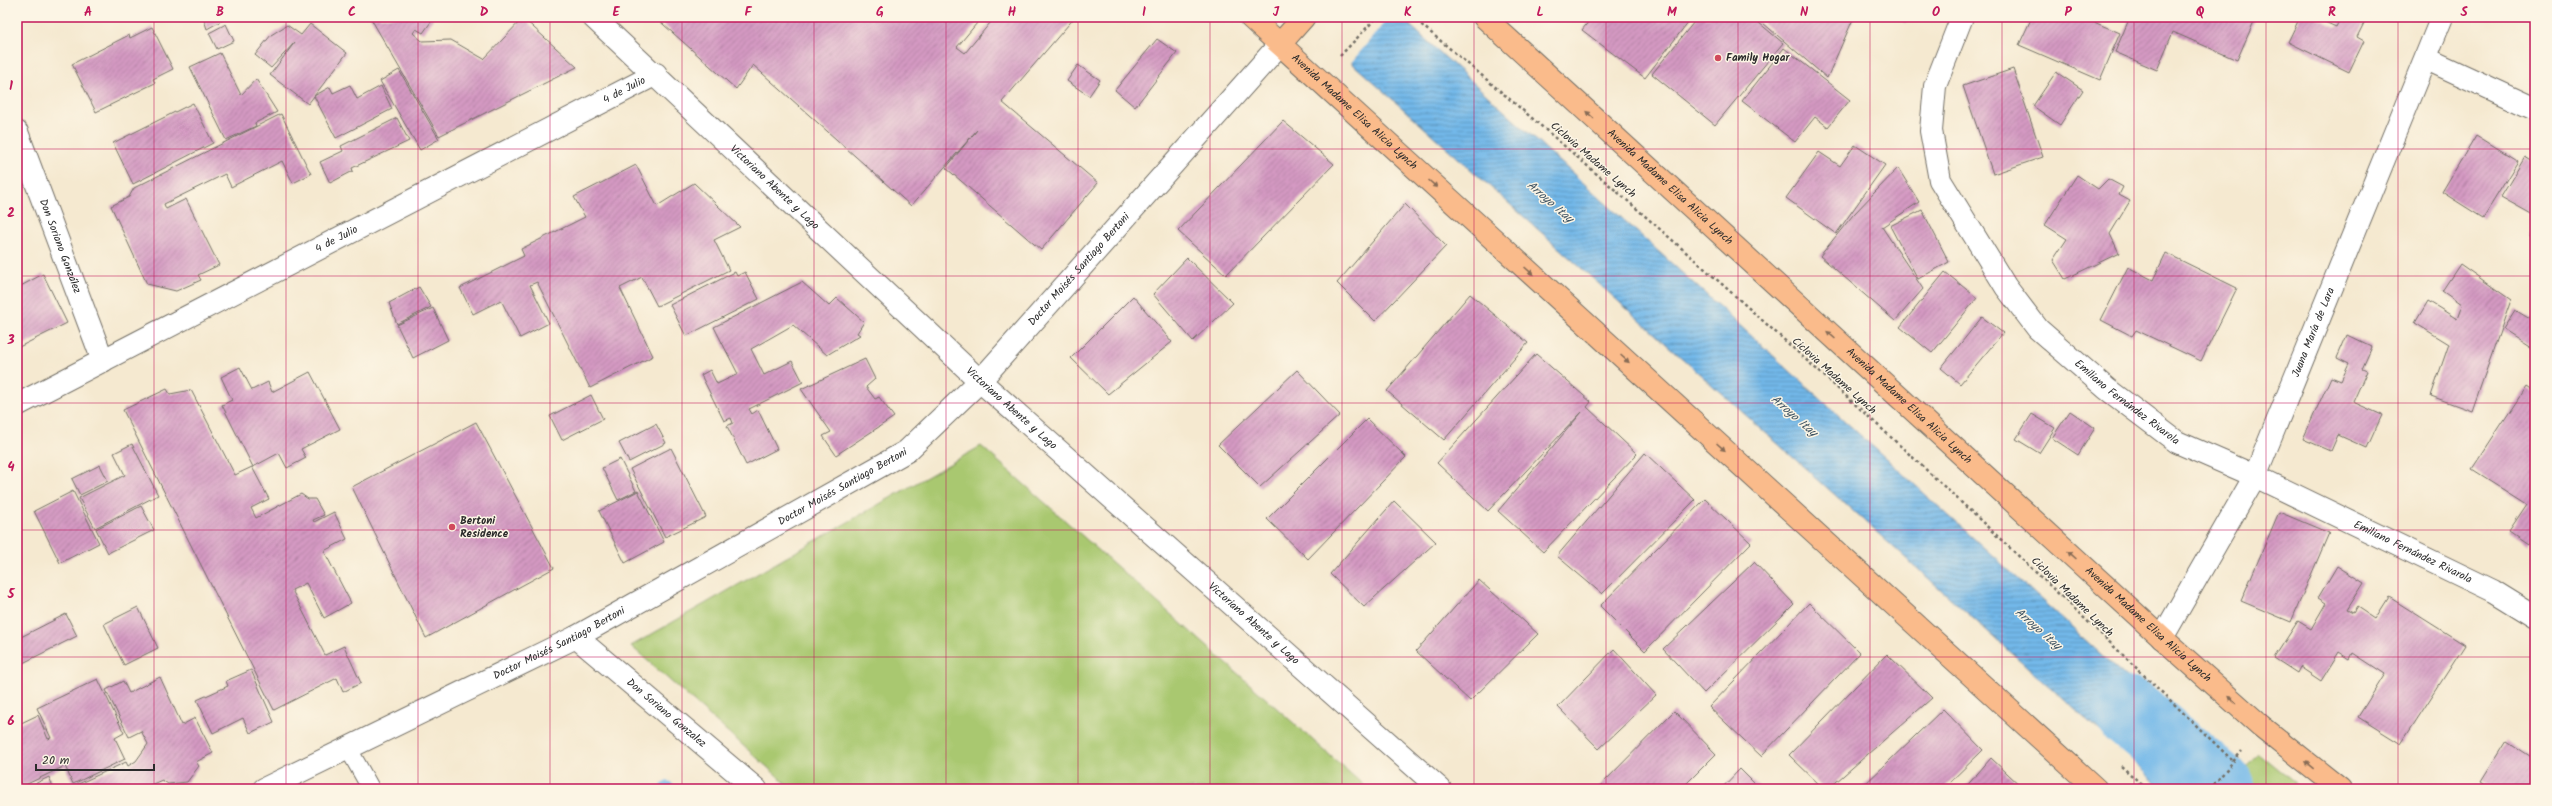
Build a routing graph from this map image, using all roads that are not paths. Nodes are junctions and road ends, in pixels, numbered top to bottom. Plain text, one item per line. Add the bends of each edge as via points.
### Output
1 (593, 17) edge
2 (1250, 17) edge
3 (1484, 17) edge
4 (1962, 17) edge
5 (2442, 17) edge
6 (1301, 20) edge
7 (1280, 44) junction
8 (2427, 58) junction
9 (656, 74) junction
10 (2535, 109) edge
11 (17, 132) edge
12 (103, 362) junction
13 (980, 381) junction
14 (17, 405) edge
15 (2255, 476) junction
16 (2535, 617) edge
17 (576, 637) junction
18 (2162, 638) junction
19 (348, 748) junction
20 (264, 789) edge
21 (371, 789) edge
22 (756, 789) edge
23 (1440, 789) edge
24 (2096, 789) edge
25 (2340, 789) edge

1 - 9 street, Victoriano Abente y Lago
2 - 7 highway, Avenida Madame Elisa Alicia Lynch
18 -> 3 highway, Avenida Madame Elisa Alicia Lynch
4 - 15 street, Emiliano Fernández Rivarola via 1935,86 1931,131 1940,180 1998,274 2038,329 2096,381 2177,442
5 - 8 street, Juana María de Lara
6 - 7 highway, Doctor Moisés Santiago Bertoni
7 - 13 street, Doctor Moisés Santiago Bertoni
7 -> 24 highway, Avenida Madame Elisa Alicia Lynch
8 - 10 street
8 - 15 street, Juana María de Lara
9 - 12 street, 4 de Julio
9 - 13 street, Victoriano Abente y Lago
11 - 12 street, Don Soriano González
12 - 14 street, 4 de Julio
13 - 17 street, Doctor Moisés Santiago Bertoni via 907,451
13 - 23 street, Victoriano Abente y Lago
15 - 16 street, Emiliano Fernández Rivarola via 2493,591
15 - 18 street, Juana María de Lara
17 - 19 street, Doctor Moisés Santiago Bertoni
17 - 22 street, Don Soriano Gonzalez
25 -> 18 highway, Avenida Madame Elisa Alicia Lynch via 2261,726
19 - 20 street, Doctor Moisés Santiago Bertoni
19 - 21 lane

